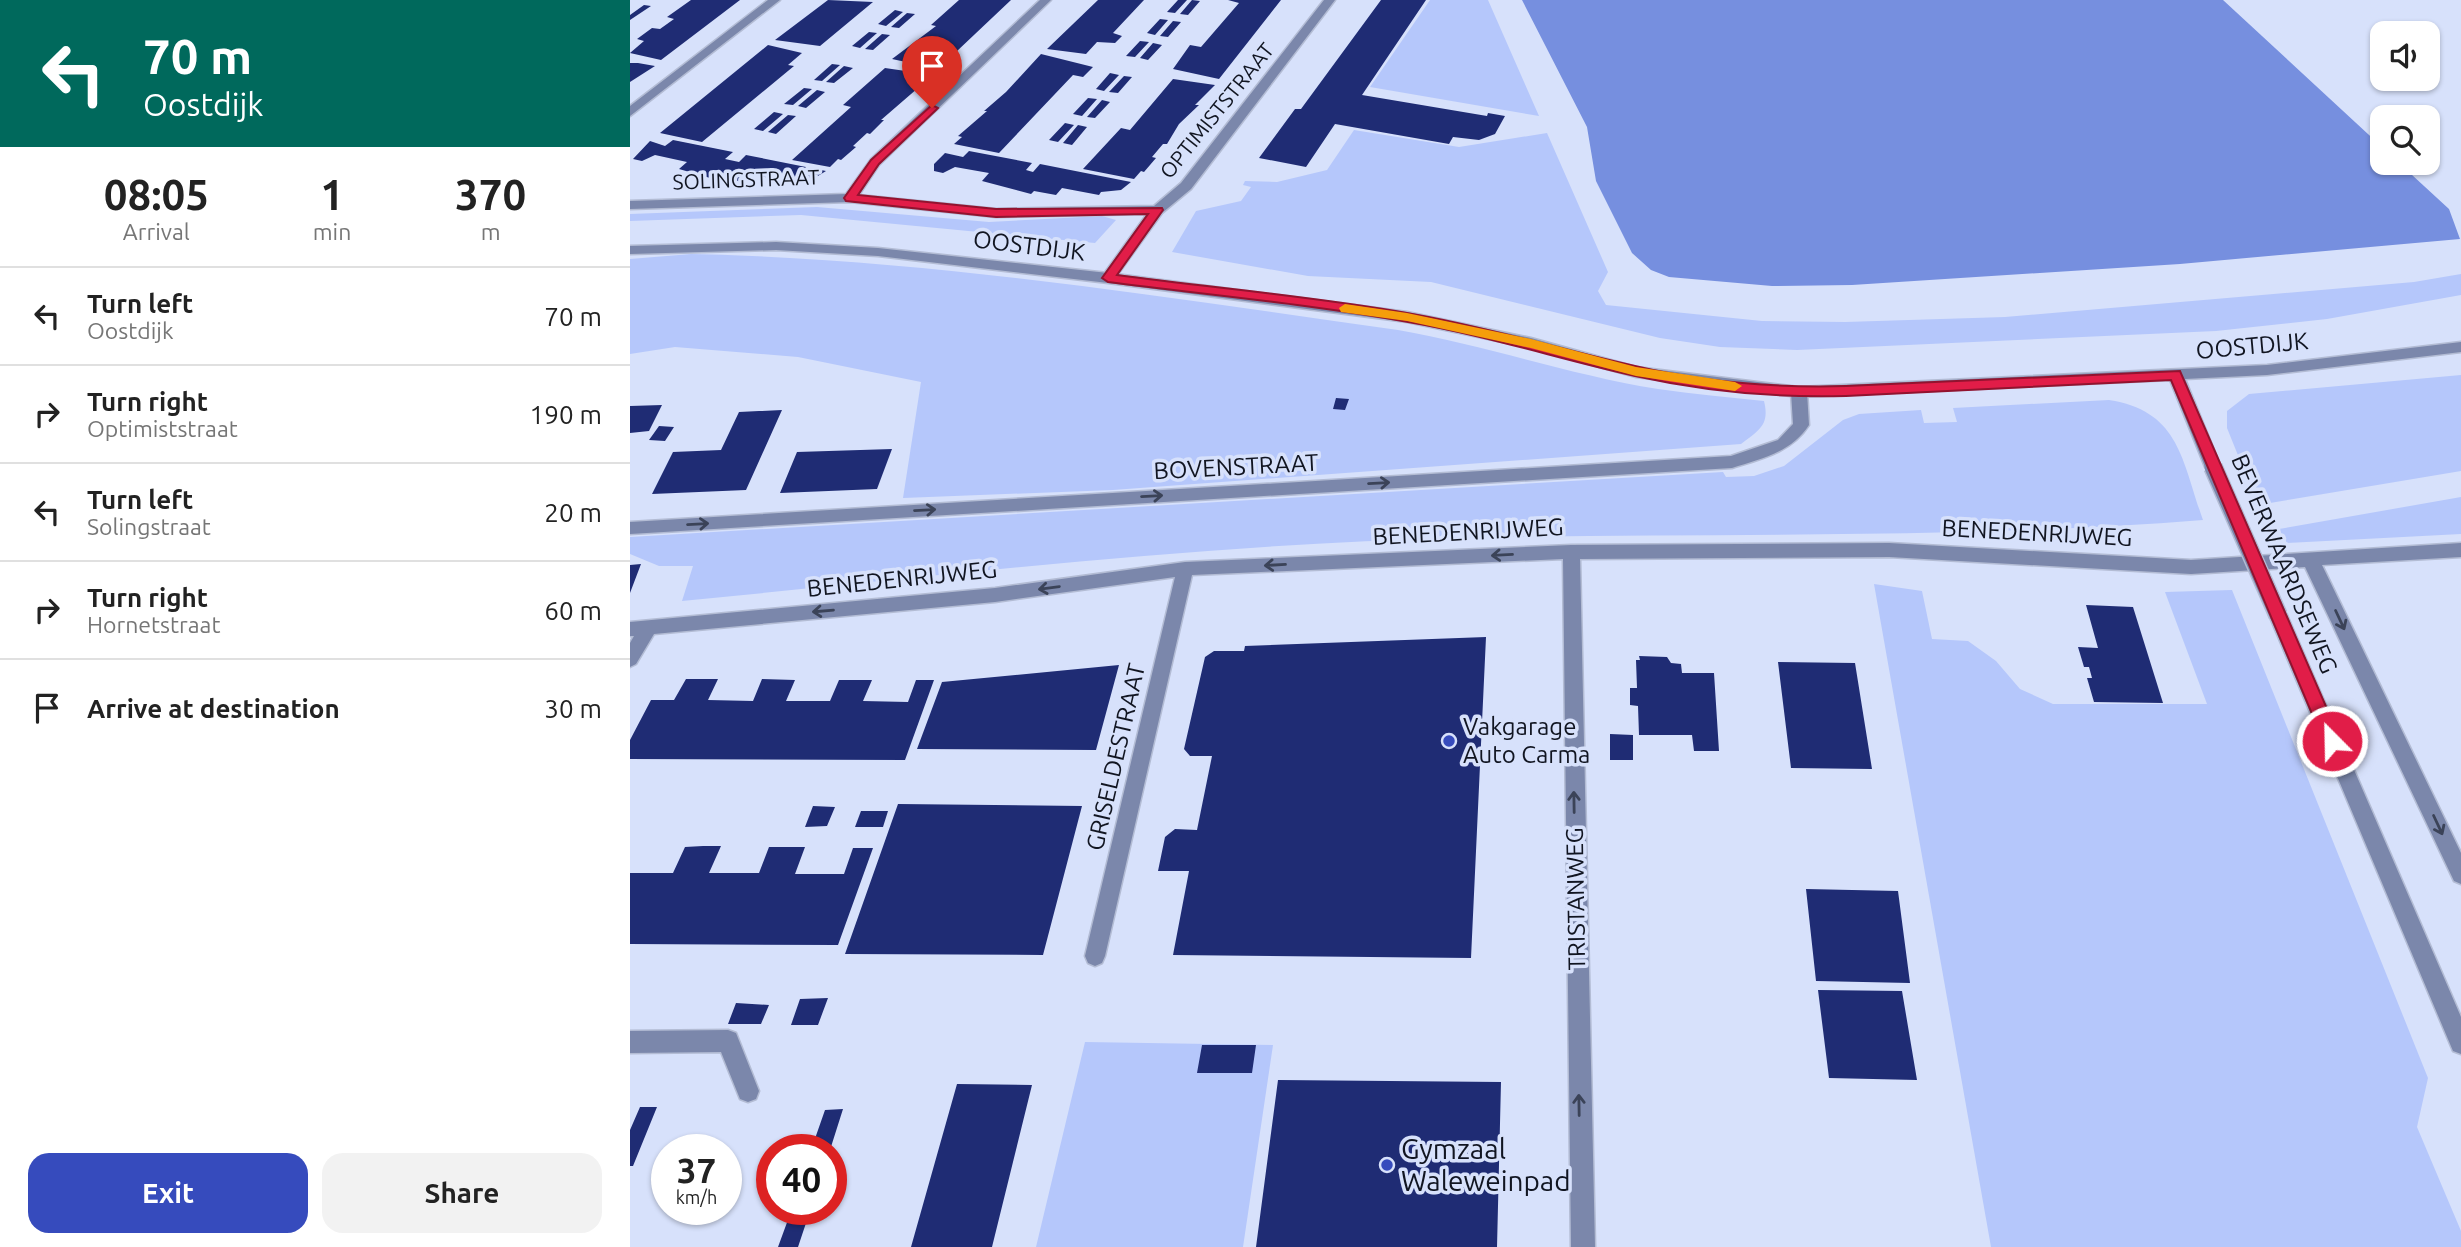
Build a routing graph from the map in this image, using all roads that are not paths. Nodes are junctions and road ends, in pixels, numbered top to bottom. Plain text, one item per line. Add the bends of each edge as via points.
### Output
1 (775, 0) edge
2 (1046, 0) edge
3 (1330, 0) edge
4 (630, 112) edge
5 (850, 198) junction
6 (630, 205) edge
7 (1157, 210) junction
8 (630, 250) edge
9 (1108, 278) junction
10 (2461, 347) edge
11 (2176, 375) junction
12 (1799, 392) junction
13 (630, 528) edge
14 (2461, 550) edge
15 (1570, 552) junction
16 (2310, 559) junction
17 (1185, 569) junction
18 (649, 627) junction
19 (630, 629) edge
20 (630, 659) edge
21 (2461, 874) edge
22 (1095, 956) dead end
23 (630, 1042) edge
24 (2461, 1043) edge
25 (748, 1091) dead end
26 (1583, 1247) edge

1 - 4 street
2 - 5 street via 875,162
3 - 7 street, OPTIMISTSTRAAT via 1186,186
5 - 6 street, SOLINGSTRAAT
5 - 7 street, SOLINGSTRAAT via 996,213
7 - 9 street, OPTIMISTSTRAAT
8 - 9 street, OOSTDIJK via 776,246 878,252
9 - 12 street, OOSTDIJK via 1407,317 1531,343 1636,372
10 - 11 street, OOSTDIJK via 2267,370
11 - 12 street, OOSTDIJK
11 - 24 street, BEVERWAARDSEWEG, bridge
13 -> 12 street, BOVENSTRAAT via 1732,462 1784,444 1801,425
14 - 16 street, BENEDENRIJWEG
15 - 16 street, BENEDENRIJWEG via 1889,550 2191,567
15 -> 17 street, BENEDENRIJWEG
26 -> 15 street, TRISTANWEG
16 -> 21 street
17 -> 18 street, BENEDENRIJWEG via 995,595
17 - 22 street, GRISELDESTRAAT
18 - 19 street, BENEDENRIJWEG
18 - 20 street
23 - 25 street via 728,1041

